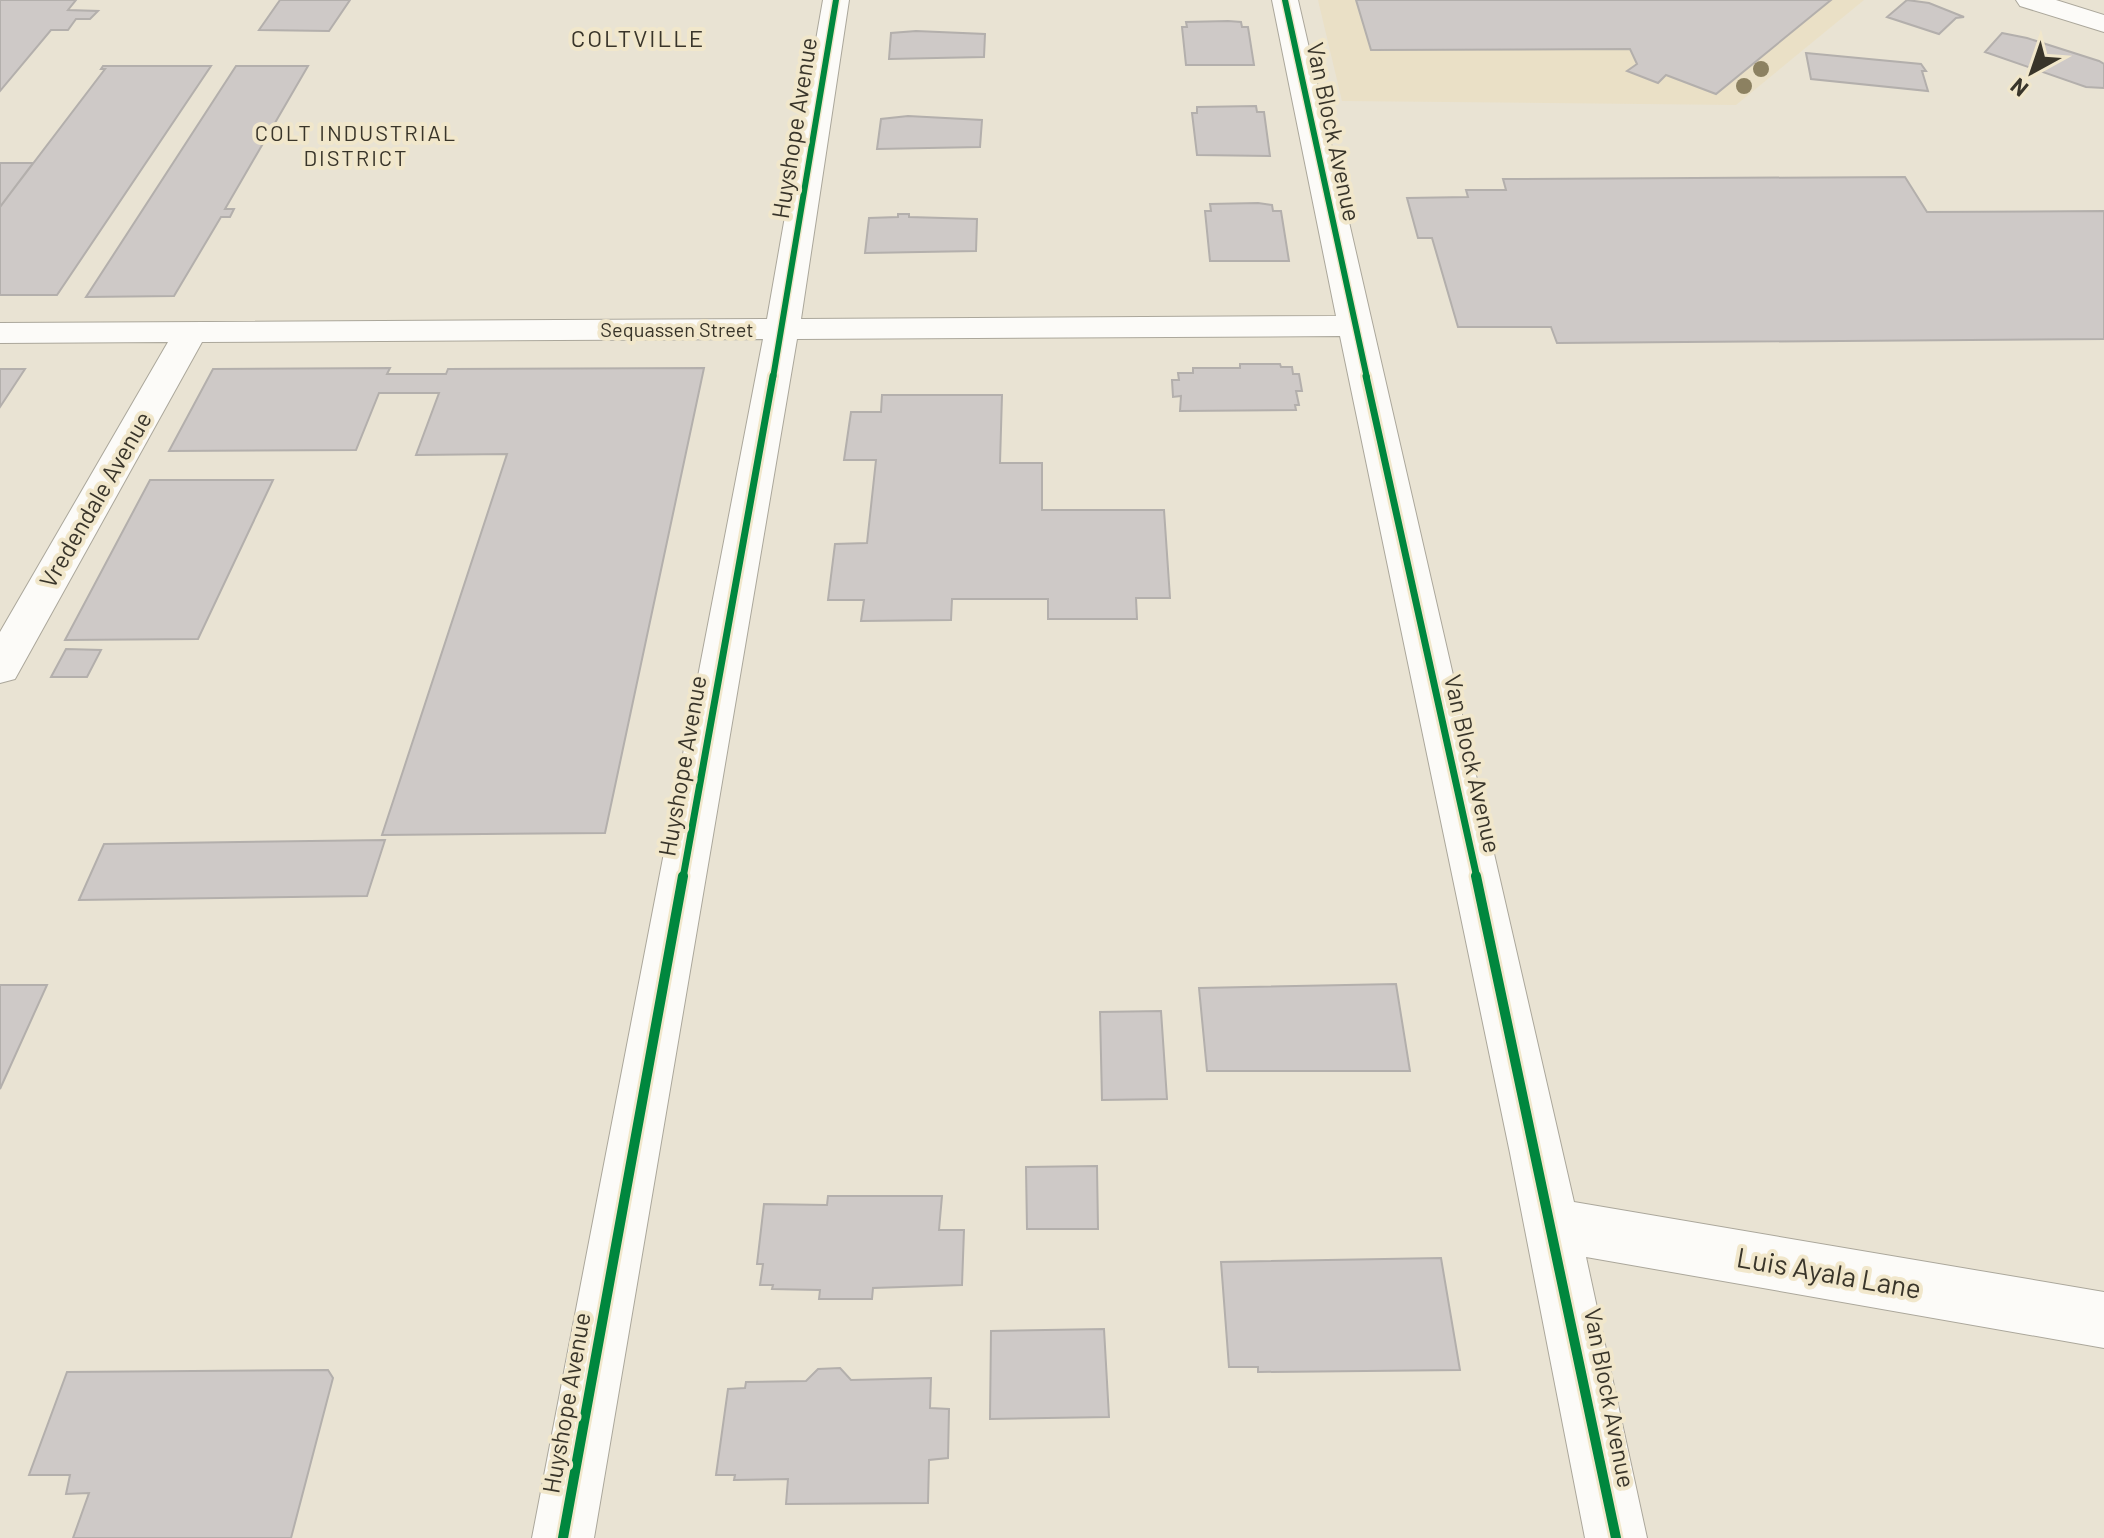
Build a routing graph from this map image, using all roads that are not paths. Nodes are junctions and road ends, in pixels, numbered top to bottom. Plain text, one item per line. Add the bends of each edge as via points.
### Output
1 (836, 0) edge
2 (1285, 0) edge
3 (2029, 0) edge
4 (2104, 24) edge
5 (1354, 326) junction
6 (782, 329) junction
7 (191, 332) junction
8 (0, 333) edge
9 (0, 668) edge
10 (1554, 1225) junction
11 (2104, 1320) edge
12 (563, 1538) edge
13 (1616, 1538) edge

1 - 6 street, Huyshope Avenue
2 - 5 street, Van Block Avenue
3 - 4 street
5 - 6 street, Sequassen Street
5 - 10 street, Van Block Avenue
6 - 7 street, Sequassen Street
6 - 12 street, Huyshope Avenue
7 - 8 street, Sequassen Street
7 - 9 street, Vredendale Avenue
10 - 11 street, Luis Ayala Lane
10 - 13 street, Van Block Avenue

